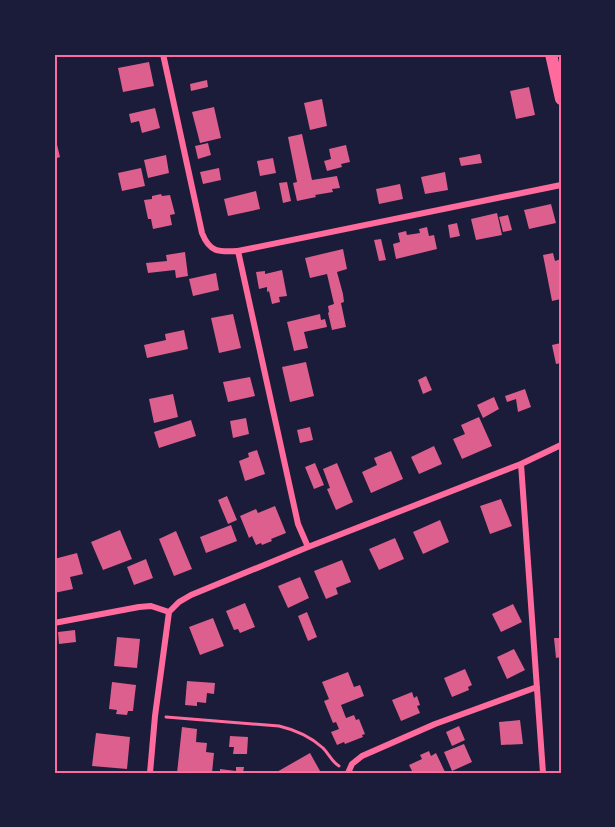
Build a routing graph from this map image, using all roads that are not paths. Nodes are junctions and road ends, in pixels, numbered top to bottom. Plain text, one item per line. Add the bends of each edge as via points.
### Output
1 (163, 54) edge
2 (551, 54) edge
3 (561, 99) edge
4 (561, 185) edge
5 (238, 251) junction
6 (561, 445) edge
7 (521, 464) junction
8 (308, 547) junction
9 (169, 612) junction
10 (54, 623) edge
11 (537, 687) junction
12 (348, 772) edge
13 (150, 773) edge
14 (543, 773) edge

1 - 5 street via 205,241 215,250
2 - 3 main road
4 - 5 street
5 - 8 street via 298,524
6 - 7 street
7 - 8 street
7 - 11 street
8 - 9 street via 190,595
9 - 10 street via 139,607
9 - 13 street
11 - 12 street via 362,756
11 - 14 street

